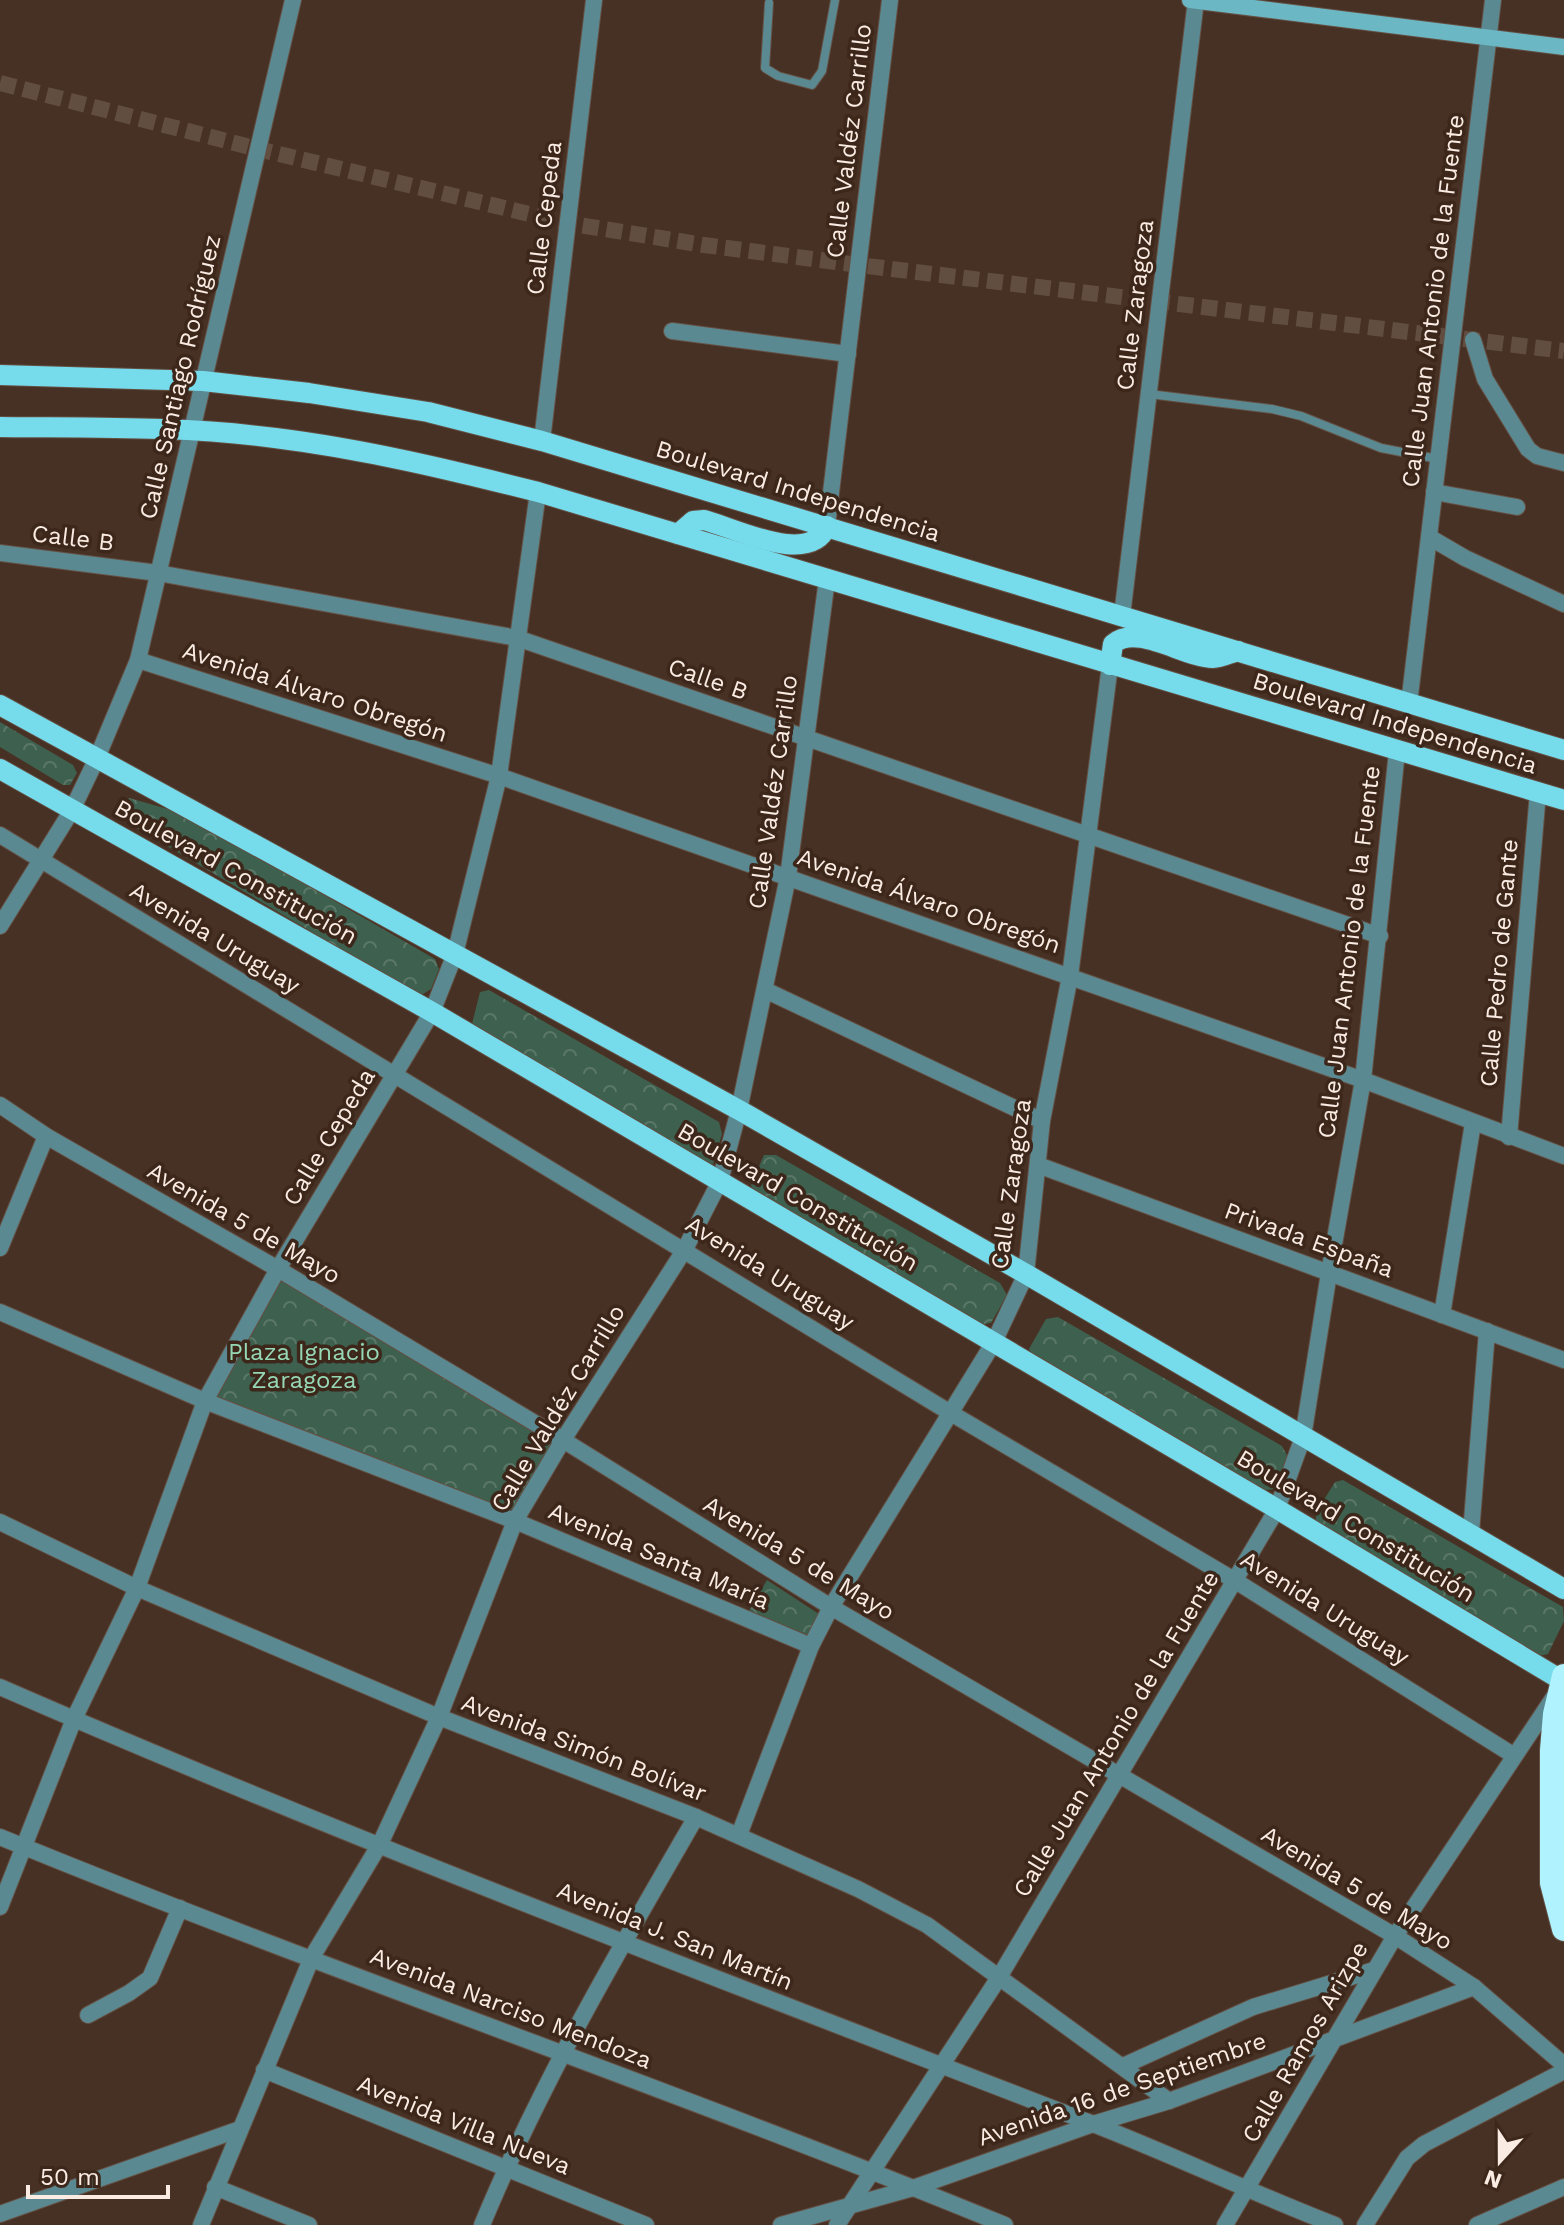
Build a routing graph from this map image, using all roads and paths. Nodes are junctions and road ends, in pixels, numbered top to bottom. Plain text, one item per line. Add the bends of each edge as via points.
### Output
1 (293, 0) edge
2 (594, 0) edge
3 (835, 0) edge
4 (890, 0) edge
5 (1194, 0) edge
6 (1493, 0) edge
7 (769, 3) dead end
8 (1489, 37) junction
9 (1564, 47) edge
10 (672, 331) dead end
11 (1473, 340) dead end
12 (848, 354) junction
13 (0, 375) edge
14 (203, 381) junction
15 (1149, 394) junction
16 (0, 427) edge
17 (193, 430) junction
18 (542, 441) junction
19 (1438, 459) junction
20 (1559, 462) edge
21 (538, 492) junction
22 (1434, 492) junction
23 (1517, 507) dead end
24 (827, 526) junction
25 (678, 534) junction
26 (1429, 537) junction
27 (0, 553) edge
28 (158, 573) junction
29 (827, 579) junction
30 (1564, 604) edge
31 (1122, 616) junction
32 (517, 638) junction
33 (1238, 651) junction
34 (138, 660) junction
35 (1110, 665) junction
36 (1409, 704) junction
37 (0, 705) edge
38 (806, 738) junction
39 (1564, 750) edge
40 (1397, 751) junction
41 (97, 758) junction
42 (0, 769) edge
43 (499, 776) junction
44 (1538, 792) junction
45 (1564, 800) edge
46 (72, 810) junction
47 (0, 835) edge
48 (1086, 835) junction
49 (41, 860) junction
50 (788, 877) junction
51 (0, 926) edge
52 (1380, 936) junction
53 (455, 954) junction
54 (1070, 976) junction
55 (765, 990) junction
56 (432, 1012) junction
57 (394, 1075) junction
58 (1363, 1080) junction
59 (0, 1105) edge
60 (739, 1110) junction
61 (1042, 1121) junction
62 (1473, 1123) junction
63 (46, 1136) junction
64 (1509, 1137) junction
65 (1564, 1156) edge
66 (1038, 1165) junction
67 (720, 1181) junction
68 (0, 1248) edge
69 (685, 1249) junction
70 (278, 1269) junction
71 (1329, 1273) junction
72 (1026, 1274) junction
73 (0, 1312) edge
74 (1442, 1315) junction
75 (1487, 1331) junction
76 (994, 1342) junction
77 (1564, 1360) edge
78 (205, 1401) junction
79 (949, 1412) junction
80 (1303, 1437) junction
81 (563, 1440) junction
82 (1277, 1509) junction
83 (515, 1521) junction
84 (0, 1522) edge
85 (1471, 1533) junction
86 (1234, 1580) junction
87 (137, 1588) junction
88 (1564, 1589) edge
89 (831, 1607) junction
90 (811, 1646) junction
91 (1563, 1680) edge
92 (0, 1687) edge
93 (439, 1717) junction
94 (74, 1719) junction
95 (1513, 1755) junction
96 (1119, 1776) junction
97 (696, 1817) junction
98 (739, 1835) junction
99 (0, 1837) edge
100 (380, 1844) junction
101 (23, 1846) junction
102 (0, 1907) edge
103 (180, 1908) junction
104 (1564, 1929) edge
105 (1395, 1936) junction
106 (623, 1942) junction
107 (312, 1957) junction
108 (1374, 1970) junction
109 (998, 1979) junction
110 (1474, 1987) junction
111 (88, 2015) dead end
112 (1335, 2039) junction
113 (561, 2054) junction
114 (1123, 2066) junction
115 (942, 2067) junction
116 (1564, 2068) edge
117 (264, 2070) junction
118 (1169, 2101) junction
119 (1093, 2124) junction
120 (240, 2129) junction
121 (506, 2168) junction
122 (871, 2171) junction
123 (215, 2187) junction
124 (1564, 2187) edge
125 (913, 2188) junction
126 (1246, 2190) junction
127 (849, 2205) junction
128 (0, 2214) edge
129 (201, 2225) edge
130 (309, 2225) edge
131 (482, 2225) edge
132 (646, 2225) edge
133 (781, 2225) edge
134 (837, 2225) edge
135 (1005, 2225) edge
136 (1225, 2225) edge
137 (1335, 2225) edge
138 (1365, 2225) edge
139 (1477, 2225) edge

1 - 14 street, Calle Santiago Rodríguez
2 - 18 street, Calle Cepeda
3 - 7 lane via 822,71 812,85 765,68
4 - 12 street, Calle Valdéz Carrillo
5 - 8 street
5 - 15 street, Calle Zaragoza
6 - 8 street, Calle Juan Antonio de la Fuente
8 - 9 street
8 - 19 street, Calle Juan Antonio de la Fuente
10 - 12 street
11 - 20 street via 1485,379 1528,449
12 - 24 street, Calle Valdéz Carrillo
13 - 14 main road, Boulevard Independencia
14 - 17 street, Calle Santiago Rodríguez
14 - 18 main road, Boulevard Independencia via 428,412
15 - 19 lane via 1272,409 1381,448
15 - 31 street, Calle Zaragoza
16 - 17 main road, Boulevard Independencia
17 - 21 main road, Boulevard Independencia via 347,449
17 - 28 street, Calle Santiago Rodríguez
18 - 24 main road, Boulevard Independencia
19 - 22 street, Calle Juan Antonio de la Fuente
21 - 25 main road, Boulevard Independencia
21 - 32 street, Calle Cepeda
22 - 23 street
22 - 26 street, Calle Juan Antonio de la Fuente
24 - 25 main road via 814,542 795,547 704,520 693,521
24 - 31 main road, Boulevard Independencia
25 - 29 main road, Boulevard Independencia
26 - 30 street
26 - 36 street, Calle Juan Antonio de la Fuente
27 - 28 street, Calle B
28 - 32 street, Calle B
28 - 34 street, Calle Santiago Rodríguez
29 - 35 main road, Boulevard Independencia
29 - 38 street, Calle Valdéz Carrillo
31 - 33 main road, Boulevard Independencia
32 - 38 street, Calle B
32 - 43 street, Calle Cepeda
33 - 35 main road via 1212,658 1127,637 1113,644
33 - 36 main road, Boulevard Independencia
34 - 41 street, Calle Santiago Rodríguez
34 - 43 street, Avenida Álvaro Obregón
35 - 40 main road, Boulevard Independencia
35 - 48 street, Calle Zaragoza
36 - 39 main road, Boulevard Independencia
37 - 41 main road, Boulevard Constitución
38 - 48 street, Calle B
38 - 50 street, Calle Valdéz Carrillo
40 - 44 main road, Boulevard Independencia
40 - 52 street, Calle Juan Antonio de la Fuente
41 - 46 street, Calle Santiago Rodríguez
41 - 53 main road, Boulevard Constitución
42 - 46 main road, Boulevard Constitución
43 - 50 street, Avenida Álvaro Obregón
43 - 53 street, Calle Cepeda
44 - 45 main road, Boulevard Independencia
44 - 64 street, Calle Pedro de Gante
46 - 49 street, Calle Santiago Rodríguez
46 - 56 main road, Boulevard Constitución
47 - 49 street, Avenida Uruguay
48 - 52 street, Calle B
48 - 54 street, Calle Zaragoza
49 - 51 street, Calle Santiago Rodríguez
49 - 57 street, Avenida Uruguay
50 - 54 street, Avenida Álvaro Obregón
50 - 55 street, Calle Valdéz Carrillo
52 - 58 street, Calle Juan Antonio de la Fuente
53 - 56 street, Calle Cepeda
53 - 60 main road, Boulevard Constitución
54 - 58 street, Avenida Álvaro Obregón
54 - 61 street, Calle Zaragoza
55 - 60 street, Calle Valdéz Carrillo
55 - 61 street
56 - 57 street, Calle Cepeda
56 - 67 main road, Boulevard Constitución
57 - 69 street, Avenida Uruguay
57 - 70 street, Calle Cepeda
58 - 62 street, Avenida Álvaro Obregón
58 - 71 street, Calle Juan Antonio de la Fuente
59 - 63 street, Avenida 5 de Mayo
60 - 67 street, Calle Valdéz Carrillo
60 - 72 main road, Boulevard Constitución
61 - 66 street, Calle Zaragoza
62 - 64 street, Avenida Álvaro Obregón
62 - 74 street
63 - 68 street
63 - 70 street, Avenida 5 de Mayo
64 - 65 street, Avenida Álvaro Obregón
66 - 71 street, Privada España
66 - 72 street, Calle Zaragoza
67 - 69 street, Calle Valdéz Carrillo
67 - 76 main road, Boulevard Constitución
69 - 79 street, Avenida Uruguay
69 - 81 street, Calle Valdéz Carrillo
70 - 78 street, Calle Cepeda
70 - 81 street, Avenida 5 de Mayo
71 - 74 street, Privada España
71 - 80 street, Calle Juan Antonio de la Fuente
72 - 76 street, Calle Zaragoza
72 - 80 main road, Boulevard Constitución
73 - 78 street, Avenida Santa María
74 - 75 street, Privada España
75 - 77 street, Privada España
75 - 85 street
76 - 79 street, Calle Zaragoza
76 - 82 main road, Boulevard Constitución
78 - 83 street, Avenida Santa María
78 - 87 street, Calle Cepeda
79 - 86 street, Avenida Uruguay
79 - 89 street, Calle Zaragoza
80 - 82 street, Calle Juan Antonio de la Fuente
80 - 85 main road, Boulevard Constitución
81 - 83 street, Calle Valdéz Carrillo
81 - 89 street, Avenida 5 de Mayo
82 - 86 street, Calle Juan Antonio de la Fuente
82 - 91 main road, Boulevard Constitución
83 - 90 street, Avenida Santa María
83 - 93 street, Calle Valdéz Carrillo
84 - 87 street, Avenida Simón Bolívar
85 - 88 main road, Boulevard Constitución
86 - 95 street, Avenida Uruguay
86 - 96 street, Calle Juan Antonio de la Fuente
87 - 93 street, Avenida Simón Bolívar
87 - 94 street, Calle Cepeda
89 - 90 street, Calle Zaragoza
89 - 96 street, Avenida 5 de Mayo
90 - 98 street, Calle Zaragoza
91 - 95 street, Calle Ramos Arizpe
91 - 104 highway via 1552,1750 1552,1883
92 - 94 street, Avenida J. San Martín
93 - 97 street, Avenida Simón Bolívar
93 - 100 street, Calle Valdéz Carrillo
94 - 100 street, Avenida J. San Martín
94 - 101 street, Calle Cepeda
95 - 105 street, Calle Ramos Arizpe
96 - 105 street, Avenida 5 de Mayo
96 - 109 street, Calle Juan Antonio de la Fuente
97 - 98 street, Avenida Simón Bolívar
97 - 106 street
98 - 109 street, Avenida Simón Bolívar via 927,1925
99 - 101 street, Avenida Narciso Mendoza
100 - 106 street, Avenida J. San Martín
100 - 107 street, Calle Valdéz Carrillo
101 - 102 street, Calle Cepeda
101 - 103 street, Avenida Narciso Mendoza
103 - 107 street, Avenida Narciso Mendoza
103 - 111 street via 150,1978
105 - 108 street, Calle Ramos Arizpe
105 - 110 street, Avenida 5 de Mayo
106 - 113 street
106 - 115 street, Avenida J. San Martín
107 - 113 street, Avenida Narciso Mendoza
107 - 117 street, Calle Valdéz Carrillo
108 - 112 street, Calle Ramos Arizpe
108 - 114 street via 1253,2007
109 - 114 street, Avenida Simón Bolívar
109 - 115 street, Calle Juan Antonio de la Fuente
110 - 112 street, Avenida 16 de Septiembre
110 - 116 street, Avenida 5 de Mayo
112 - 118 street, Avenida 16 de Septiembre
112 - 126 street, Calle Ramos Arizpe
113 - 121 street
113 - 122 street, Avenida Narciso Mendoza
114 - 118 street, Avenida Simón Bolívar
115 - 119 street, Avenida J. San Martín
115 - 122 street, Calle Juan Antonio de la Fuente
116 - 138 street via 1424,2144 1407,2158
117 - 120 street, Calle Valdéz Carrillo
117 - 121 street, Avenida Villa Nueva
118 - 119 street, Avenida 16 de Septiembre
119 - 125 street, Avenida 16 de Septiembre
119 - 126 street, Avenida J. San Martín
120 - 123 street, Calle Valdéz Carrillo
120 - 128 street
121 - 131 street
121 - 132 street, Avenida Villa Nueva
122 - 125 street, Avenida Narciso Mendoza
122 - 127 street, Calle Juan Antonio de la Fuente
123 - 129 street, Calle Valdéz Carrillo
123 - 130 street
124 - 139 street
125 - 127 street, Avenida 16 de Septiembre
125 - 135 street, Avenida Narciso Mendoza
126 - 136 street, Calle Ramos Arizpe
126 - 137 street, Avenida J. San Martín
127 - 133 street, Avenida 16 de Septiembre
127 - 134 street, Calle Juan Antonio de la Fuente

